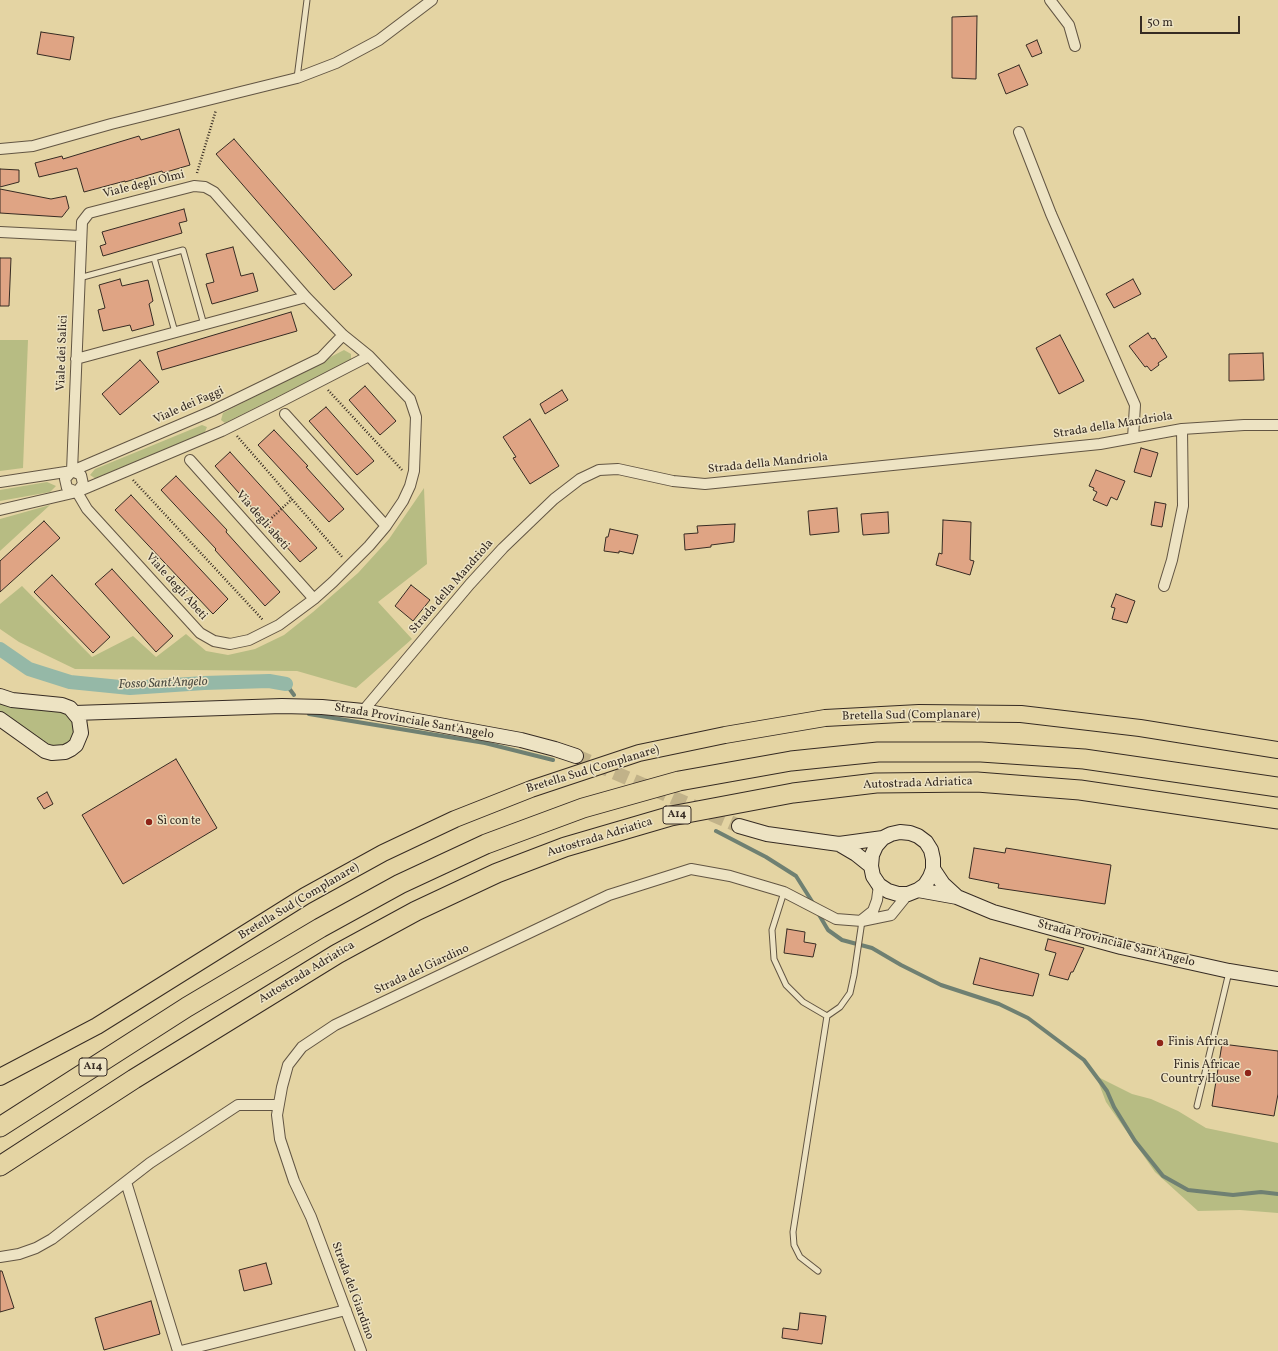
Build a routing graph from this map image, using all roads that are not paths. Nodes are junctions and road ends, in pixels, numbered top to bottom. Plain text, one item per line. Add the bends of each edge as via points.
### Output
1 (307, 0) edge
2 (432, 0) edge
3 (1050, 0) edge
4 (1075, 46) dead end
5 (297, 78) junction
6 (1019, 132) dead end
7 (0, 149) edge
8 (0, 232) edge
9 (81, 236) junction
10 (154, 258) junction
11 (79, 278) junction
12 (306, 297) junction
13 (204, 325) junction
14 (175, 332) junction
15 (342, 335) junction
16 (369, 356) junction
17 (76, 359) junction
18 (285, 414) dead end
19 (1278, 425) edge
20 (1182, 429) junction
21 (1133, 438) junction
22 (190, 460) dead end
23 (72, 471) junction
24 (0, 482) edge
25 (77, 492) junction
26 (0, 510) edge
27 (386, 526) junction
28 (1164, 586) dead end
29 (314, 599) junction
30 (0, 696) edge
31 (363, 711) junction
32 (106, 712) junction
33 (75, 713) junction
34 (0, 719) edge
35 (81, 733) junction
36 (1278, 750) edge
37 (576, 756) tunnel mouth
38 (1278, 787) edge
39 (1278, 819) edge
40 (739, 826) tunnel mouth
41 (883, 838) junction
42 (839, 844) junction
43 (871, 866) junction
44 (933, 869) junction
45 (879, 884) junction
46 (784, 892) junction
47 (913, 892) junction
48 (957, 897) junction
49 (862, 921) junction
50 (1229, 971) junction
51 (1278, 979) edge
52 (827, 1016) junction
53 (0, 1077) edge
54 (278, 1105) junction
55 (1197, 1106) dead end
56 (0, 1127) edge
57 (0, 1166) edge
58 (126, 1182) junction
59 (0, 1257) edge
60 (818, 1270) dead end
61 (346, 1310) junction
62 (178, 1351) edge
63 (182, 1351) edge
64 (361, 1351) edge

1 - 5 lane
2 - 5 street via 379,40 336,63
3 - 4 street via 1068,25
5 - 7 street via 118,122 33,146
6 - 21 street via 1051,214 1135,406
8 - 9 street
9 - 11 street, Viale dei Salici
9 - 12 street, Viale degli Olmi via 82,222 89,213 194,186 205,187 214,192
10 - 11 lane
10 - 13 lane via 183,250
10 - 14 lane
11 - 17 street, Viale dei Salici
12 - 13 street
12 - 15 street, Viale degli Olmi
13 - 14 street
14 - 17 street
15 - 16 street
15 - 23 street, Viale dei Faggi via 321,358 212,411
16 - 25 street via 222,431
16 - 27 street via 410,399 416,417 414,471 410,486
17 - 23 street, Viale dei Salici
18 - 27 street
19 - 20 street, Strada della Mandriola
20 - 21 street, Strada della Mandriola
20 - 28 street via 1183,506
21 - 31 street, Strada della Mandriola via 1100,444 705,484 673,481 618,469 599,470 580,479 554,499 503,548
22 - 29 street, Via degli abeti
23 - 24 street, Viale dei Faggi
23 - 25 street via 81,476 83,484
25 - 26 street
25 - 29 street, Viale degli Abeti via 87,509 200,633 214,641 230,644 249,640 279,625
27 - 29 street, Viale degli Abeti
30 - 33 main road via 12,700 62,705
31 - 32 main road, Strada Provinciale Sant'Angelo via 282,706
31 - 37 main road, Strada Provinciale Sant'Angelo via 520,740
32 - 33 main road, Strada Provinciale Sant'Angelo
32 - 35 main road
33 - 35 main road via 79,719
34 - 35 main road via 45,751 52,753 71,749
36 - 53 main road, Bretella Sud (Complanare) via 1140,728 1021,714 919,713 825,718 639,753 524,791 383,853 305,896 97,1026
38 - 56 highway, A14 via 1084,759 981,752 870,753 791,761 679,781 583,808 486,844 400,884 187,1007
39 - 57 highway, Autostrada Adriatica / A14 via 1080,790 977,782 876,783 793,793 672,816 565,847 497,873 416,911 330,958 134,1079
40 - 42 main road, Strada Provinciale Sant'Angelo via 767,834
41 - 42 main road, Strada Provinciale Sant'Angelo
41 - 43 main road via 872,855
41 - 44 main road, Strada Provinciale Sant'Angelo via 900,832 910,832 918,836 931,850
42 - 43 main road, Strada Provinciale Sant'Angelo
43 - 45 main road, Strada Provinciale Sant'Angelo via 873,876
44 - 47 main road via 925,885
44 - 48 main road, Strada Provinciale Sant'Angelo via 943,884
45 - 47 main road, Strada Provinciale Sant'Angelo via 888,891 898,894
45 - 49 street via 873,911
46 - 49 street, Strada del Giardino via 836,919
46 - 52 lane via 772,930 774,959 786,985 803,1002
46 - 54 street, Strada del Giardino via 730,876 691,869 609,895 335,1025 302,1047 288,1065
47 - 48 main road, Strada Provinciale Sant'Angelo
47 - 49 street, Strada del Giardino via 891,915
48 - 50 main road, Strada Provinciale Sant'Angelo via 993,912 1121,948
49 - 52 lane via 850,993 840,1007
50 - 51 main road, Strada Provinciale Sant'Angelo
50 - 55 lane
52 - 60 lane via 792,1232 794,1245 800,1257
54 - 58 street via 238,1105 150,1163
54 - 61 street, Strada del Giardino via 280,1139 294,1181 311,1217
58 - 59 street via 52,1239 19,1254
58 - 62 street
61 - 63 street
61 - 64 street, Strada del Giardino

